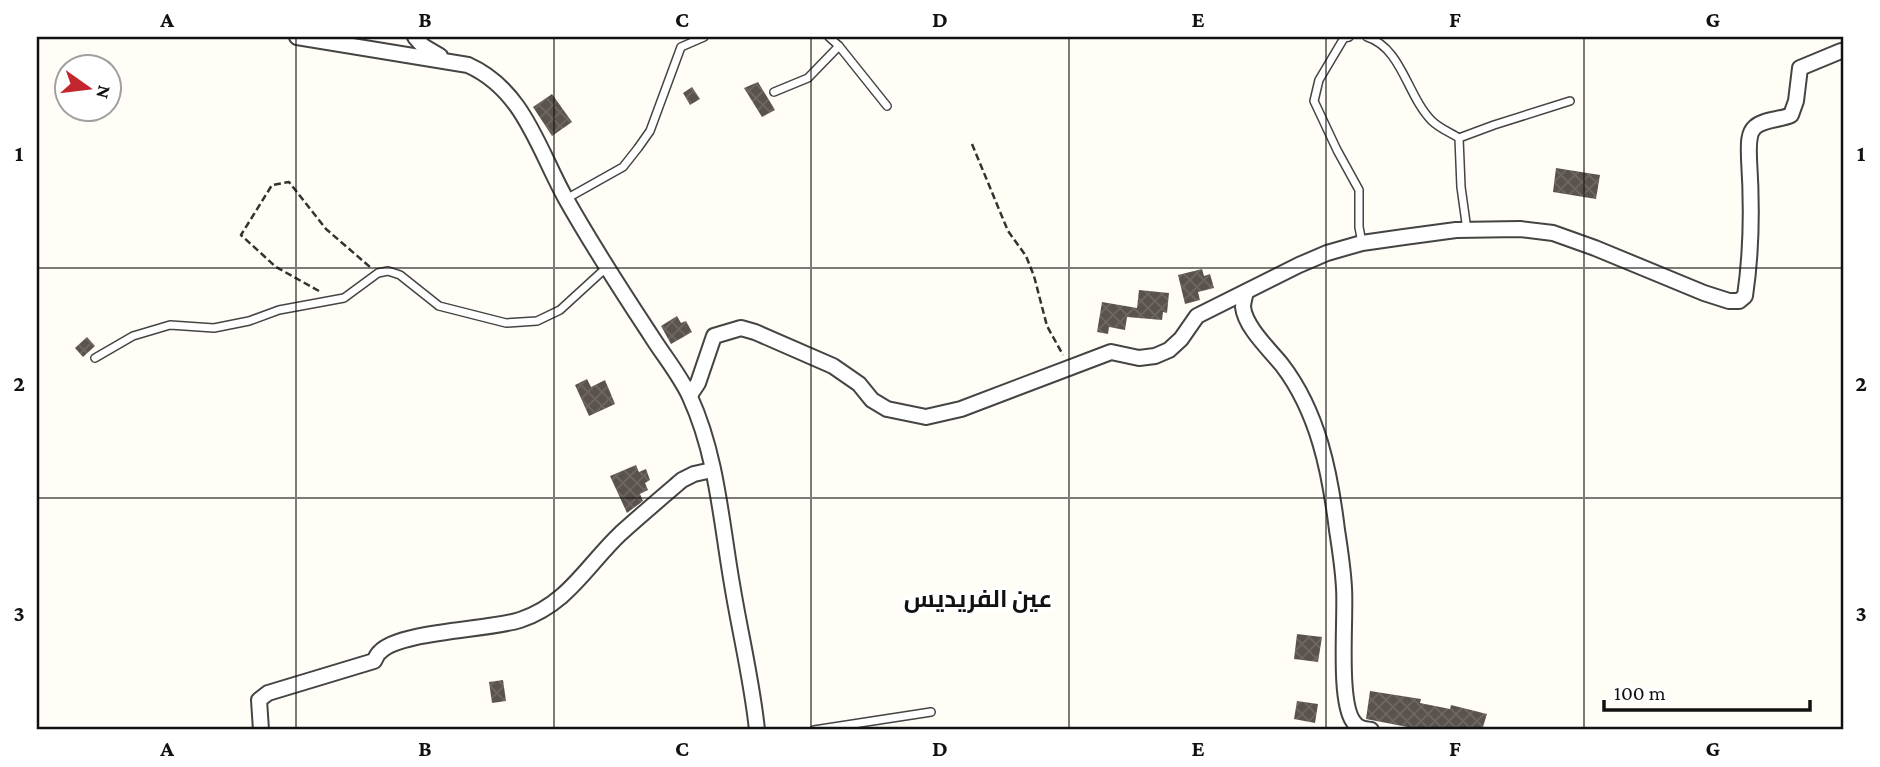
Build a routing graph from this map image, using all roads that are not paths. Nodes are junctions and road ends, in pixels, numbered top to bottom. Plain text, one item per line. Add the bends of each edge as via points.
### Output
1 (297, 37) edge
2 (415, 37) edge
3 (704, 37) edge
4 (829, 37) edge
5 (1349, 37) edge
6 (1367, 37) edge
7 (839, 46) junction
8 (1841, 51) dead end
9 (447, 60) junction
10 (774, 92) dead end
11 (1570, 101) dead end
12 (887, 106) dead end
13 (1459, 138) junction
14 (566, 198) junction
15 (1467, 230) junction
16 (1362, 243) junction
17 (607, 267) junction
18 (1246, 292) junction
19 (94, 358) dead end
20 (690, 396) junction
21 (712, 470) junction
22 (931, 712) dead end
23 (261, 730) edge
24 (757, 730) edge
25 (814, 730) edge
26 (1371, 730) edge

1 - 9 street
2 - 9 street
3 - 14 lane via 681,47 650,131 623,167
4 - 7 lane
5 - 16 lane via 1344,38 1319,80 1314,101 1359,190
6 - 13 lane via 1380,41 1432,121
7 - 10 lane via 808,78
7 - 12 lane
8 - 15 street via 1800,68 1791,116 1765,122 1750,134 1752,231 1745,296 1739,301 1704,293 1553,233
9 - 14 street via 485,72 504,88 530,125
11 - 13 lane
13 - 15 lane
14 - 17 street
15 - 16 street
16 - 18 street via 1327,253
17 - 19 lane via 560,310 537,321 506,323 439,306 388,271 344,298 214,328 170,325 133,336
17 - 20 street
18 - 20 street via 1197,316 1169,350 1139,358 1111,352 961,409 926,417 887,409 834,366 741,328 714,335
18 - 26 street via 1243,308 1302,396 1328,470 1345,590 1345,689 1351,720 1361,729
20 - 21 street
21 - 23 street via 682,480 619,535 566,595 520,620 411,639 385,648 374,661 268,693 258,705
21 - 24 street
22 - 25 lane

